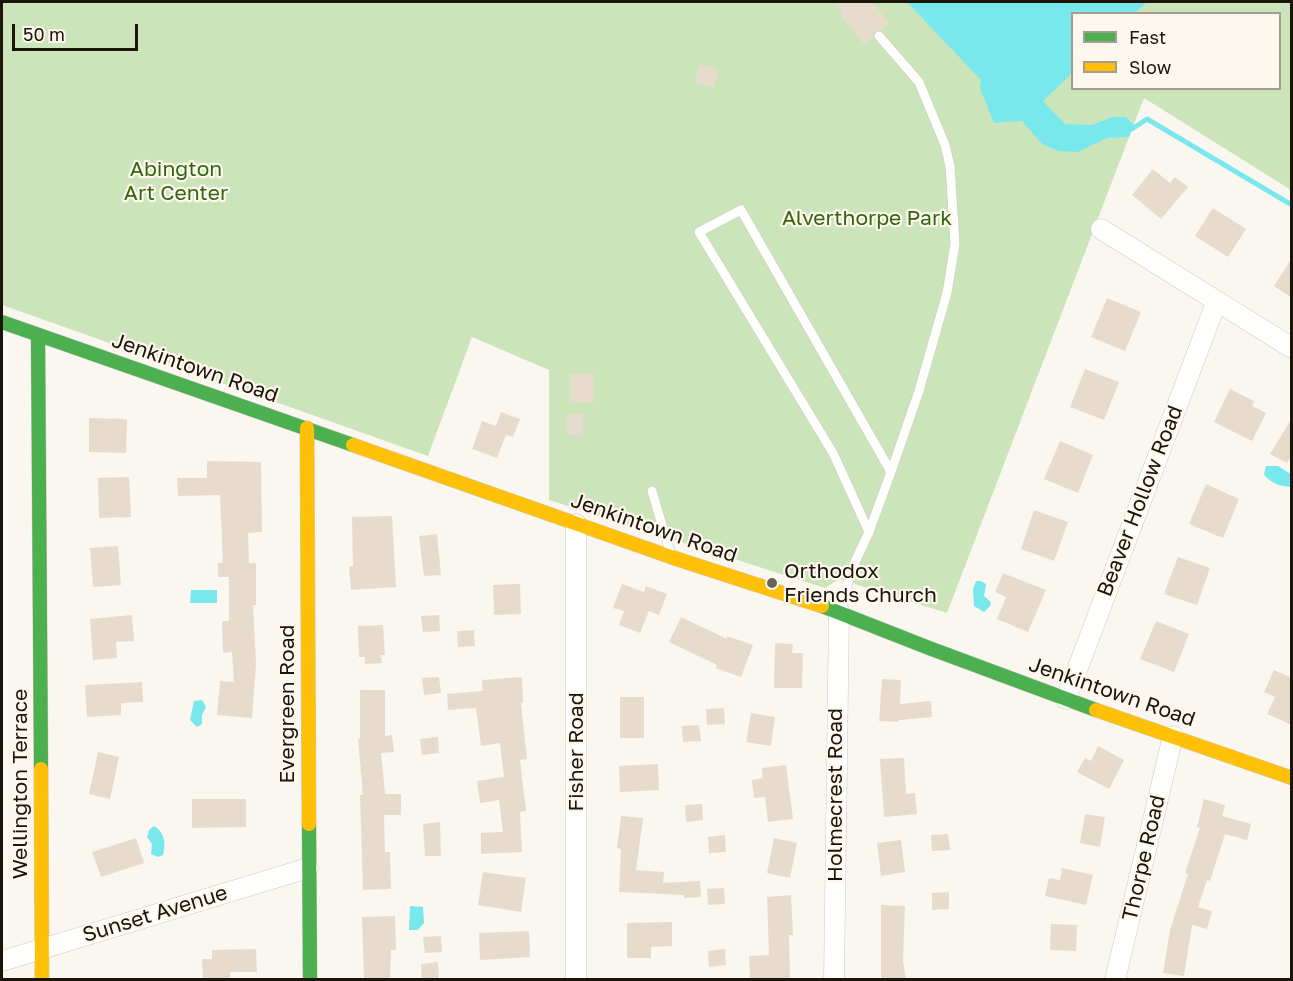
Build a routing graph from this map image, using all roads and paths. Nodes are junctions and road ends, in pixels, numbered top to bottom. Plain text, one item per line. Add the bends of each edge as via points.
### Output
1 (879, 36) dead end
2 (1101, 229) dead end
3 (1216, 303) junction
4 (2, 322) edge
5 (38, 336) junction
6 (1292, 348) edge
7 (307, 428) junction
8 (891, 472) junction
9 (652, 491) dead end
10 (576, 524) junction
11 (869, 531) junction
12 (672, 557) junction
13 (838, 611) junction
14 (1066, 699) junction
15 (1173, 736) junction
16 (1292, 778) edge
17 (308, 868) junction
18 (42, 948) junction
19 (2, 961) edge
20 (42, 980) edge
21 (310, 980) edge
22 (576, 980) edge
23 (834, 980) edge
24 (1115, 980) edge

1 - 8 lane via 919,82 945,145 955,244 947,293
2 - 3 street
3 - 6 street
3 - 14 street, Beaver Hollow Road
4 - 5 street, Jenkintown Road
5 - 7 street, Jenkintown Road
5 - 18 street, Wellington Terrace
7 - 10 street, Jenkintown Road
7 - 17 street, Evergreen Road
8 - 11 lane
8 - 11 lane via 741,210 699,232 833,453
9 - 12 lane
10 - 12 street, Jenkintown Road
10 - 22 street, Fisher Road
11 - 13 lane
12 - 13 street, Jenkintown Road
13 - 14 street, Jenkintown Road
13 - 23 street, Holmecrest Road
14 - 15 street, Jenkintown Road
15 - 16 street, Jenkintown Road
15 - 24 street, Thorpe Road
17 - 18 street, Sunset Avenue
17 - 21 street, Evergreen Road
18 - 19 street, Sunset Avenue
18 - 20 street, Wellington Terrace

